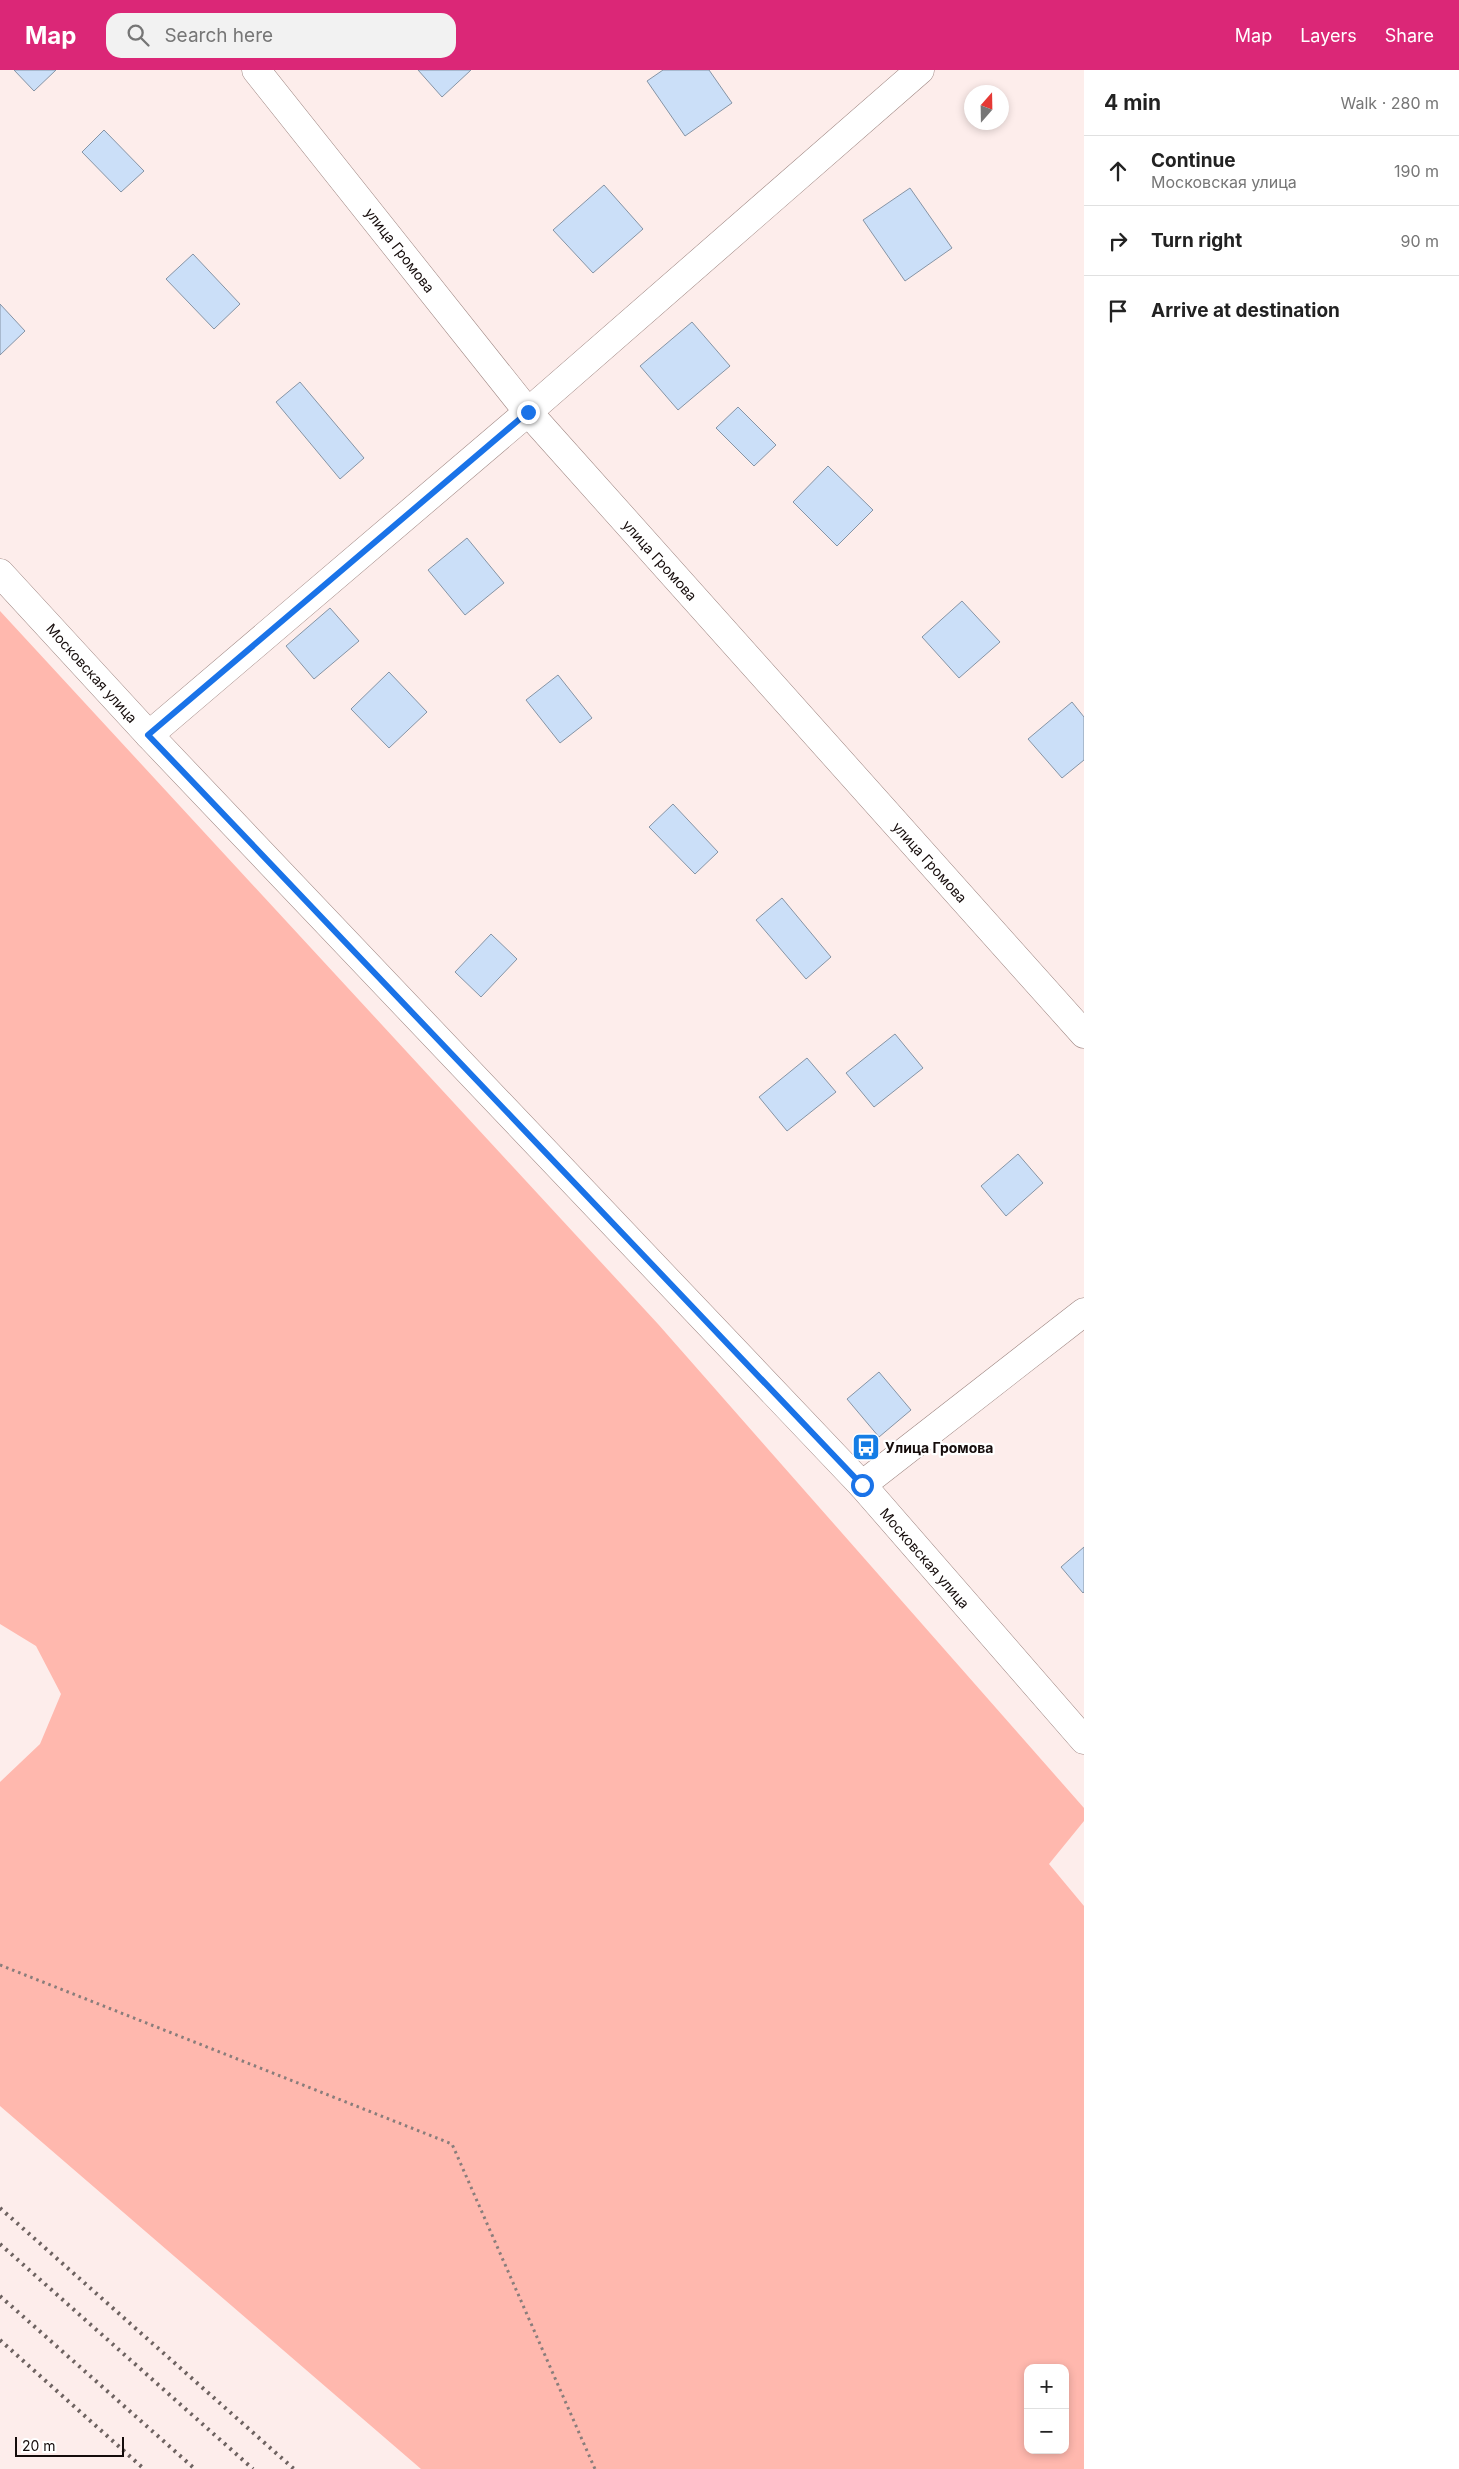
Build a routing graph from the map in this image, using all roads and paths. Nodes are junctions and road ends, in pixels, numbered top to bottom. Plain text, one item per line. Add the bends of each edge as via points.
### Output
1 (256, 70) edge
2 (920, 70) edge
3 (528, 412) junction
4 (0, 572) edge
5 (148, 735) junction
6 (1084, 1034) edge
7 (1084, 1312) edge
8 (862, 1485) junction
9 (1084, 1740) edge
10 (0, 1965) edge
11 (595, 2469) edge

1 - 3 street, улица Громова
2 - 3 street
3 - 5 street
3 - 6 street, улица Громова
4 - 5 street, Московская улица
5 - 8 street, Московская улица
7 - 8 street
8 - 9 street, Московская улица
10 - 11 path via 452,2144

